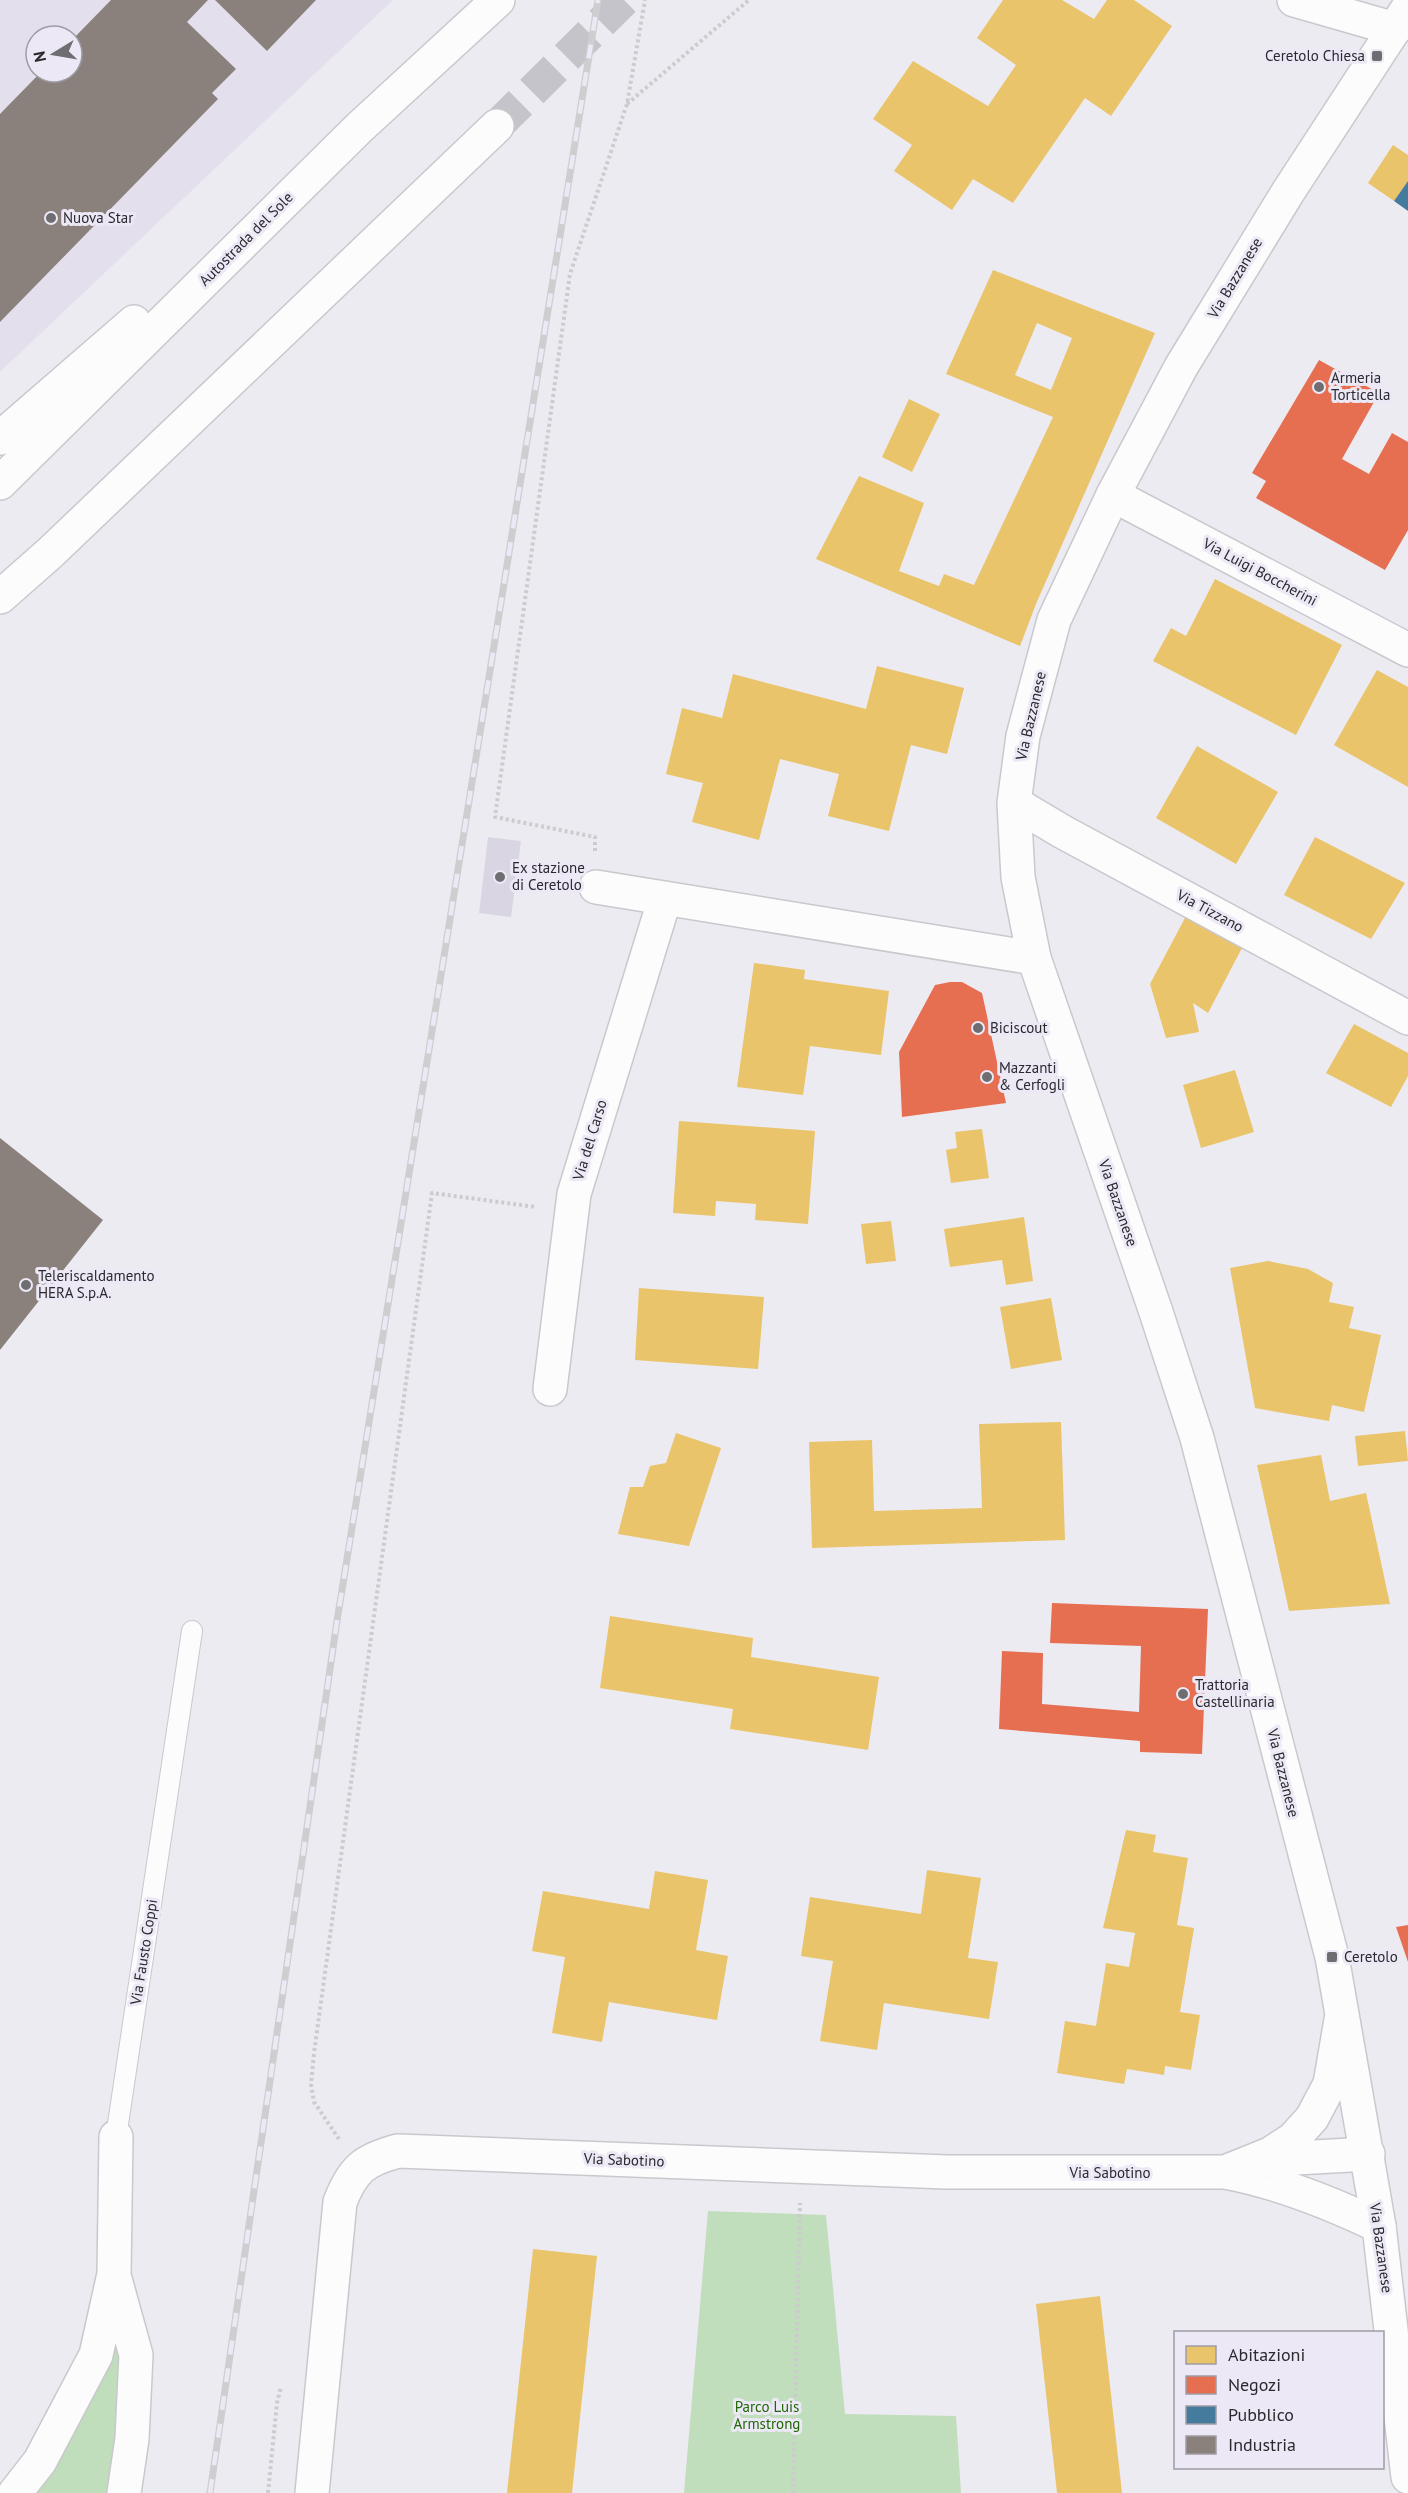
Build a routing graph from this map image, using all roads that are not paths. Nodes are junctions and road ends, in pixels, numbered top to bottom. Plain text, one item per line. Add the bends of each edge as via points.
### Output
1 (498, 0) edge
2 (1294, 0) edge
3 (1401, 19) edge
4 (360, 126) junction
5 (497, 126) tunnel mouth
6 (0, 438) edge
7 (0, 483) edge
8 (1113, 495) junction
9 (0, 597) edge
10 (1408, 650) edge
11 (1014, 803) junction
12 (596, 887) road end
13 (665, 898) junction
14 (1034, 958) junction
15 (1408, 1018) edge
16 (550, 1389) dead end
17 (192, 1631) dead end
18 (1341, 2015) junction
19 (116, 2137) joint
20 (1368, 2154) junction
21 (1239, 2167) junction
22 (1379, 2226) junction
23 (114, 2274) junction
24 (1406, 2430) edge
25 (1408, 2477) edge
26 (15, 2493) edge
27 (124, 2493) edge
28 (312, 2493) edge

1 - 4 main road, Autostrada del Sole
2 - 3 main road
3 - 8 main road, Via Bazzanese via 1288,192 1193,348
4 - 6 main road
4 - 7 main road, Autostrada del Sole
5 - 9 main road
8 - 10 main road, Via Luigi Boccherini
8 - 11 main road, Via Bazzanese via 1054,620 1023,736
11 - 14 main road, Via Bazzanese via 1018,877
11 - 15 main road, Via Tizzano
12 - 13 main road
13 - 14 main road
13 - 16 main road, Via del Carso via 574,1194
14 - 18 main road, Via Bazzanese via 1197,1438 1332,1957
17 - 19 lane, Via Fausto Coppi
18 - 20 main road, Via Bazzanese
18 - 21 main road via 1330,2084 1312,2118 1293,2139
19 - 23 main road, Via Fausto Coppi
20 - 21 main road
20 - 22 main road, Via Bazzanese
21 - 22 main road
21 - 28 main road, Via Sabotino via 947,2172 398,2151 380,2156 354,2172 340,2202
22 - 24 main road, Via Bazzanese
23 - 26 main road, Via Fausto Coppi via 96,2355 40,2461
23 - 27 main road, Via Fausto Coppi via 136,2355 132,2439
24 - 25 main road, Via Bazzanese

